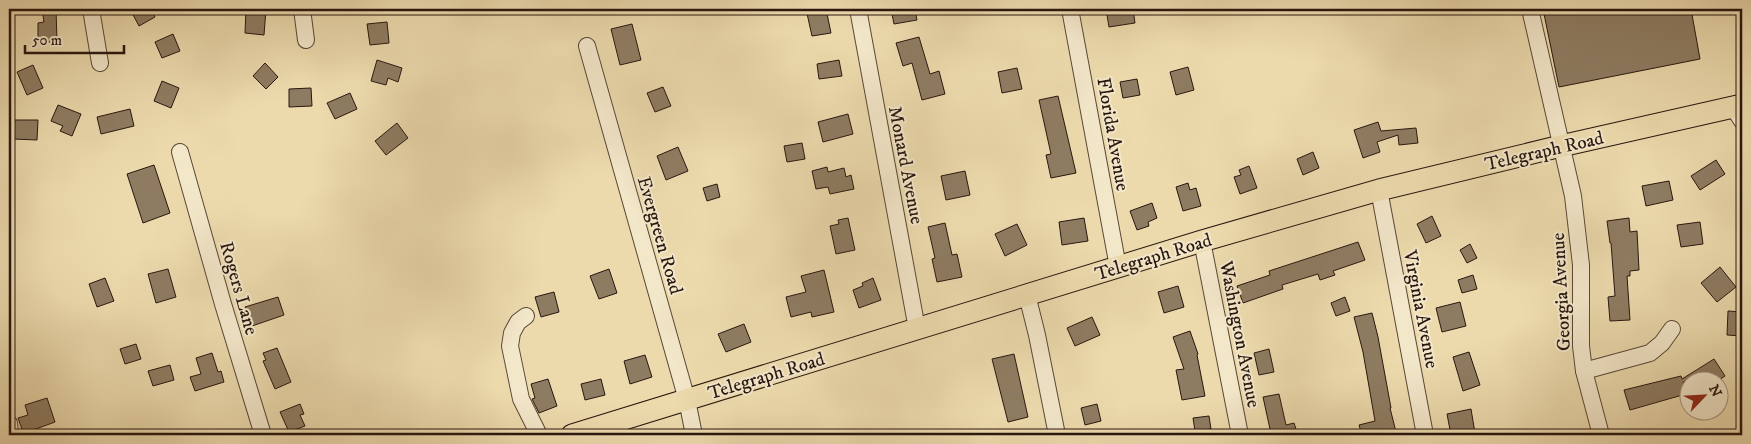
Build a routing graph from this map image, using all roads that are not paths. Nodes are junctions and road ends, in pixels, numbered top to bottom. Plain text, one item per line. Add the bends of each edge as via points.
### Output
1 (91, 9) edge
2 (302, 9) edge
3 (858, 9) edge
4 (1070, 9) edge
5 (1530, 9) edge
6 (306, 40) dead end
7 (587, 46) dead end
8 (100, 63) dead end
9 (1739, 111) edge
10 (1561, 146) junction
11 (180, 152) dead end
12 (1379, 190) junction
13 (1202, 241) junction
14 (1118, 267) junction
15 (1027, 295) junction
16 (526, 316) dead end
17 (917, 329) junction
18 (1672, 329) dead end
19 (1584, 371) junction
20 (687, 400) junction
21 (9, 423) edge
22 (10, 435) edge
23 (263, 435) edge
24 (538, 435) edge
25 (572, 435) edge
26 (694, 435) edge
27 (1057, 435) edge
28 (1240, 435) edge
29 (1425, 435) edge
30 (1601, 435) edge

1 - 8 street
2 - 6 street
3 - 17 street, Monard Avenue
4 - 14 street, Florida Avenue
5 - 10 street, Georgia Avenue
7 - 20 street, Evergreen Road
9 - 10 main road, Telegraph Road
10 - 12 main road, Telegraph Road
10 - 19 street, Georgia Avenue via 1578,231
11 - 23 street, Rogers Lane
12 - 13 main road, Telegraph Road
12 - 29 street, Virginia Avenue
13 - 14 main road, Telegraph Road
13 - 28 street, Washington Avenue
14 - 15 main road, Telegraph Road
15 - 17 main road, Telegraph Road
15 - 27 street
16 - 24 street via 512,333 510,346 521,399
17 - 20 main road, Telegraph Road
18 - 19 street via 1650,353
19 - 30 street, Georgia Avenue
20 - 25 main road, Telegraph Road
20 - 26 street, Evergreen Road
21 - 22 street

